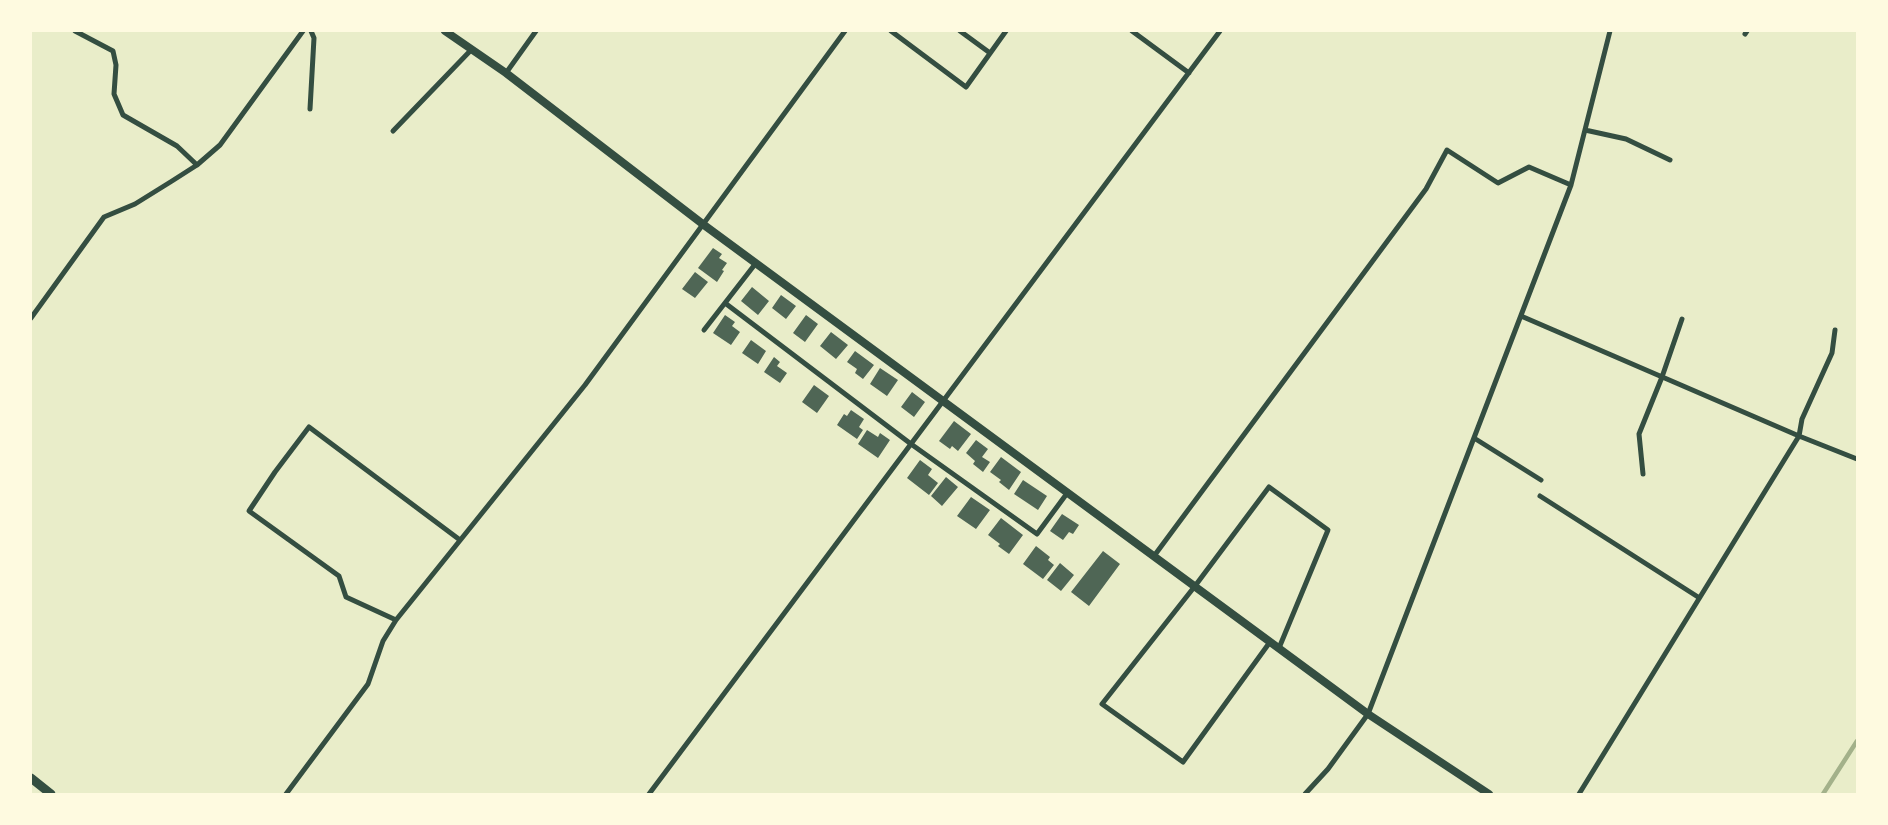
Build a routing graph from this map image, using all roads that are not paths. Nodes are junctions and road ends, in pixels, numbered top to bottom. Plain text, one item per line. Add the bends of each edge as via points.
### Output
1 (74, 31) edge
2 (303, 31) edge
3 (310, 31) edge
4 (445, 31) edge
5 (536, 31) edge
6 (845, 31) edge
7 (891, 31) edge
8 (960, 31) edge
9 (1006, 31) edge
10 (1132, 31) edge
11 (1220, 31) edge
12 (1610, 31) edge
13 (472, 50) junction
14 (990, 53) junction
15 (506, 73) junction
16 (1189, 73) junction
17 (310, 109) dead end
18 (1585, 130) junction
19 (393, 131) dead end
20 (1670, 160) dead end
21 (197, 165) junction
22 (1572, 185) junction
23 (704, 225) junction
24 (756, 263) junction
25 (725, 303) junction
26 (1521, 316) junction
27 (31, 318) edge
28 (1682, 319) dead end
29 (704, 330) dead end
30 (1835, 330) dead end
31 (1662, 377) junction
32 (943, 401) junction
33 (1799, 436) junction
34 (1474, 438) junction
35 (911, 444) junction
36 (1857, 459) edge
37 (1643, 474) dead end
38 (1541, 480) dead end
39 (1068, 492) junction
40 (1540, 496) dead end
41 (460, 540) junction
42 (1154, 556) junction
43 (1195, 586) junction
44 (1698, 597) junction
45 (396, 620) junction
46 (1270, 642) junction
47 (1279, 648) junction
48 (1368, 714) junction
49 (31, 778) edge
50 (52, 794) edge
51 (286, 794) edge
52 (649, 794) edge
53 (1305, 794) edge
54 (1489, 794) edge
55 (1579, 794) edge

1 - 21 street via 113,51 116,65 114,94 123,116 177,146
2 - 21 street via 220,146
3 - 17 street via 314,38
4 - 13 street
5 - 15 street
6 - 23 street
7 - 14 street via 966,87
8 - 14 street
9 - 14 street
10 - 16 street
11 - 16 street
12 - 18 street
13 - 15 street
13 - 19 street
15 - 23 street
16 - 32 street
18 - 20 street via 1626,139
18 - 22 street
21 - 27 street via 135,204 104,218
22 - 26 street
22 - 42 street via 1529,166 1498,182 1447,150 1426,189
23 - 24 street
23 - 41 street via 584,385
24 - 25 street
24 - 32 street
25 - 29 street
25 - 35 street
26 - 31 street
26 - 34 street
28 - 31 street
30 - 33 street via 1832,353 1802,419
31 - 33 street
31 - 37 street via 1639,434
32 - 35 street
32 - 39 street
33 - 36 street
33 - 44 street
34 - 38 street
34 - 48 street
35 - 39 street via 1037,534
35 - 52 street
39 - 42 street
40 - 44 street
41 - 45 street
41 - 45 street via 309,427 250,511 339,576 346,597
42 - 43 street
43 - 46 street
43 - 46 street via 1102,704 1183,762
43 - 47 street via 1269,487 1328,530
44 - 55 street
45 - 51 street via 383,641 368,684
46 - 47 street
47 - 48 street
48 - 53 street via 1328,769
48 - 54 street
49 - 50 main road

